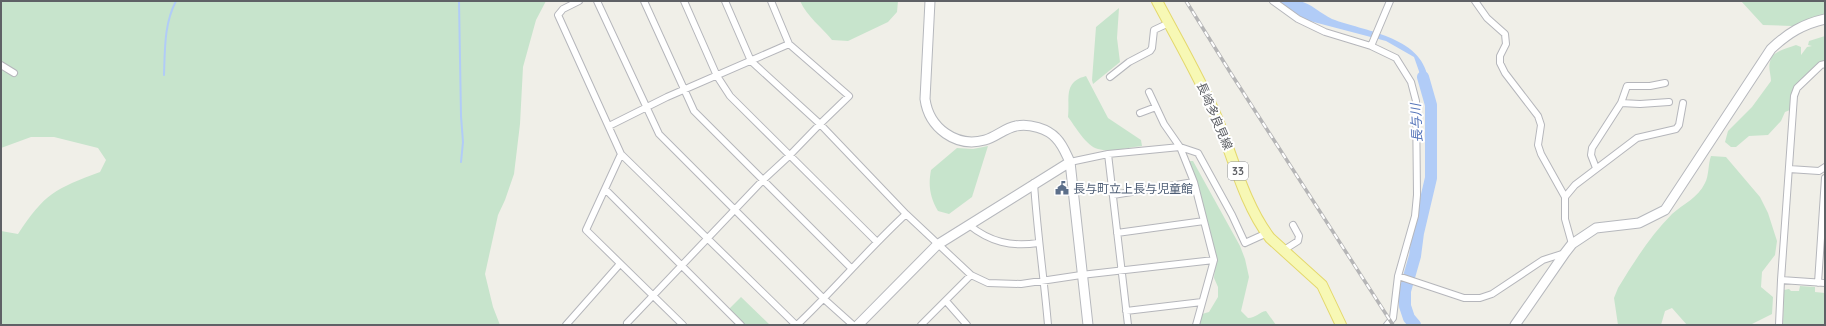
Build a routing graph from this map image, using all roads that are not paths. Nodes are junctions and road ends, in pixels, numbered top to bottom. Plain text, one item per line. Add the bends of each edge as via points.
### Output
1 (579, 1) edge
2 (597, 1) edge
3 (644, 1) edge
4 (684, 1) edge
5 (725, 1) edge
6 (771, 1) edge
7 (930, 1) edge
8 (1157, 1) edge
9 (1273, 1) edge
10 (1390, 1) edge
11 (1475, 1) edge
12 (1825, 19) edge
13 (1169, 23) junction
14 (789, 44) junction
15 (1371, 44) junction
16 (751, 61) junction
17 (1825, 64) edge
18 (1, 65) edge
19 (14, 73) dead end
20 (717, 76) junction
21 (1110, 77) dead end
22 (1665, 83) dead end
23 (683, 91) junction
24 (1149, 92) dead end
25 (1669, 102) dead end
26 (1621, 103) junction
27 (1683, 103) dead end
28 (647, 107) junction
29 (1156, 107) junction
30 (1140, 113) dead end
31 (820, 124) junction
32 (609, 126) junction
33 (1180, 147) junction
34 (621, 154) junction
35 (1108, 154) junction
36 (789, 156) junction
37 (1070, 162) junction
38 (1825, 167) edge
39 (1596, 168) junction
40 (1788, 169) junction
41 (1825, 178) edge
42 (763, 180) junction
43 (1194, 182) junction
44 (1034, 183) junction
45 (605, 189) junction
46 (1113, 195) junction
47 (1565, 197) junction
48 (735, 210) junction
49 (906, 214) junction
50 (1204, 221) junction
51 (969, 225) junction
52 (1293, 225) dead end
53 (1117, 233) junction
54 (1267, 234) junction
55 (708, 238) junction
56 (876, 241) junction
57 (1038, 242) junction
58 (1572, 244) junction
59 (937, 245) junction
60 (1284, 250) junction
61 (1565, 253) junction
62 (1214, 260) junction
63 (619, 265) junction
64 (682, 265) junction
65 (851, 268) junction
66 (1122, 271) junction
67 (971, 275) junction
68 (1081, 275) junction
69 (1400, 276) junction
70 (1044, 280) junction
71 (1780, 280) junction
72 (1818, 283) junction
73 (1825, 283) edge
74 (653, 296) junction
75 (824, 299) junction
76 (946, 301) junction
77 (1202, 302) junction
78 (1126, 311) junction
79 (1779, 323) edge
80 (627, 324) edge
81 (566, 325) edge
82 (683, 325) edge
83 (741, 325) edge
84 (797, 325) edge
85 (853, 325) edge
86 (858, 325) edge
87 (921, 325) edge
88 (967, 325) edge
89 (1048, 325) edge
90 (1088, 325) edge
91 (1128, 325) edge
92 (1196, 325) edge
93 (1341, 325) edge
94 (1387, 325) edge
95 (1515, 325) edge
96 (1772, 325) edge

1 - 32 street via 558,15
2 - 28 street
3 - 23 street
4 - 20 street
5 - 16 street
6 - 14 street
7 - 37 street via 925,99 926,109 934,124 944,133 957,139 974,142 1017,125 1039,128 1056,137
8 - 13 main road, 長崎多良見線 / 33
9 - 15 street via 1298,19 1325,32
10 - 15 street
11 - 47 street via 1487,18 1506,34 1506,44 1500,56 1500,63 1538,116 1541,126 1538,145 1541,154
12 - 58 street via 1809,22 1795,29 1771,49 1665,210 1639,223 1596,228
13 - 21 street via 1154,30 1150,51 1128,62
13 - 54 main road, 長崎多良見線 / 33 via 1204,90 1247,196
14 - 16 street
14 - 31 street via 849,96
15 - 69 street via 1396,58 1411,82 1416,101 1417,195 1415,216
16 - 20 street
16 - 31 street
17 - 40 street via 1797,88 1794,96
18 - 19 street
20 - 23 street
20 - 36 street via 730,96
22 - 26 street via 1627,86
23 - 28 street
23 - 42 street via 694,111
24 - 29 street
25 - 26 street
26 - 39 street via 1592,148 1591,155
27 - 39 street via 1676,129 1637,138
28 - 32 street
28 - 48 street via 659,134
29 - 30 street
29 - 33 street
31 - 36 street
31 - 49 street
32 - 34 street
33 - 35 street
33 - 43 street
33 - 54 street via 1198,154 1245,243
34 - 45 street
34 - 55 street
35 - 37 street
35 - 46 street
36 - 42 street
36 - 56 street
37 - 44 street
37 - 68 street
38 - 40 street via 1819,171
39 - 47 street
40 - 71 street
41 - 72 street
42 - 48 street
42 - 65 street
43 - 46 street
43 - 50 street
44 - 51 street
44 - 57 street
45 - 63 street via 586,230
45 - 64 street
46 - 53 street
47 - 58 street via 1566,219
48 - 55 street
48 - 75 street
49 - 56 street
49 - 59 street
50 - 53 street
50 - 62 street
51 - 57 street via 981,235 994,240 1020,246
51 - 59 street
52 - 60 street via 1298,241
53 - 66 street
54 - 60 main road, 長崎多良見線 / 33
55 - 64 street
55 - 84 street
56 - 65 street
57 - 70 street
58 - 61 street
59 - 67 street
59 - 86 street
60 - 93 main road, 長崎多良見線 / 33 via 1322,285
61 - 69 street via 1542,260 1492,294 1480,298 1464,298
61 - 95 street
62 - 66 street
62 - 77 street
63 - 74 street
63 - 81 street
64 - 74 street
64 - 83 street
65 - 75 street
66 - 68 street
66 - 78 street
67 - 70 street via 988,283 1007,285
67 - 76 street
68 - 70 street
68 - 90 street
69 - 94 street via 1393,318
70 - 89 street
71 - 72 street
71 - 79 street
72 - 73 street
74 - 80 street
74 - 82 street
75 - 84 street
75 - 85 street
76 - 87 street
76 - 88 street
77 - 78 street
77 - 92 street
78 - 91 street
79 - 96 street

